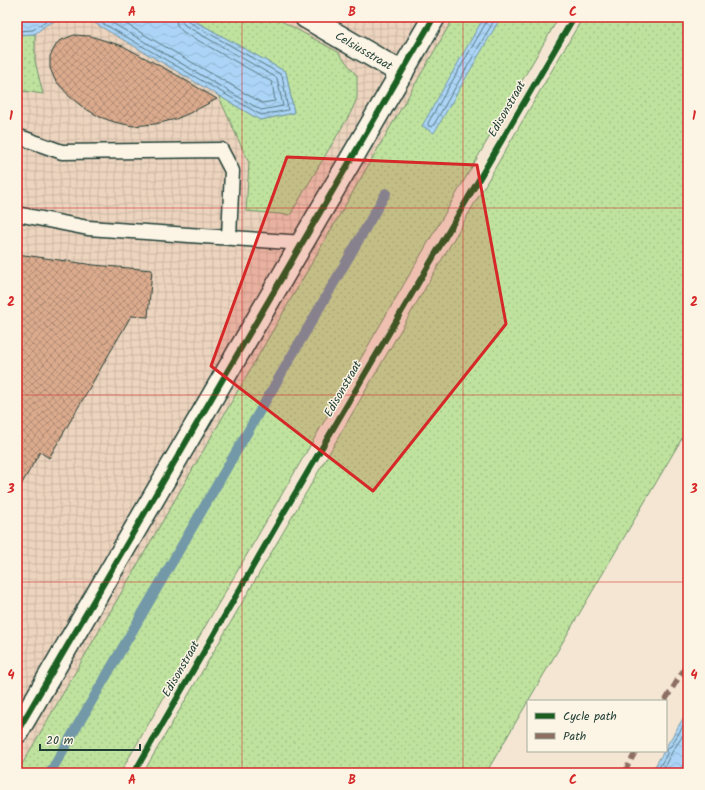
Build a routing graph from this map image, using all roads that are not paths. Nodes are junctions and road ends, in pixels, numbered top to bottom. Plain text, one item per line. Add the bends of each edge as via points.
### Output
1 (306, 17) edge
2 (434, 17) edge
3 (402, 73) junction
4 (17, 136) edge
5 (17, 214) edge
6 (229, 237) junction
7 (303, 243) junction
8 (17, 732) edge

1 - 3 street, Celsiusstraat
2 - 3 street
3 - 7 street
4 - 6 lane via 62,152 221,150 232,171
5 - 6 lane via 88,228
6 - 7 lane
7 - 8 street

